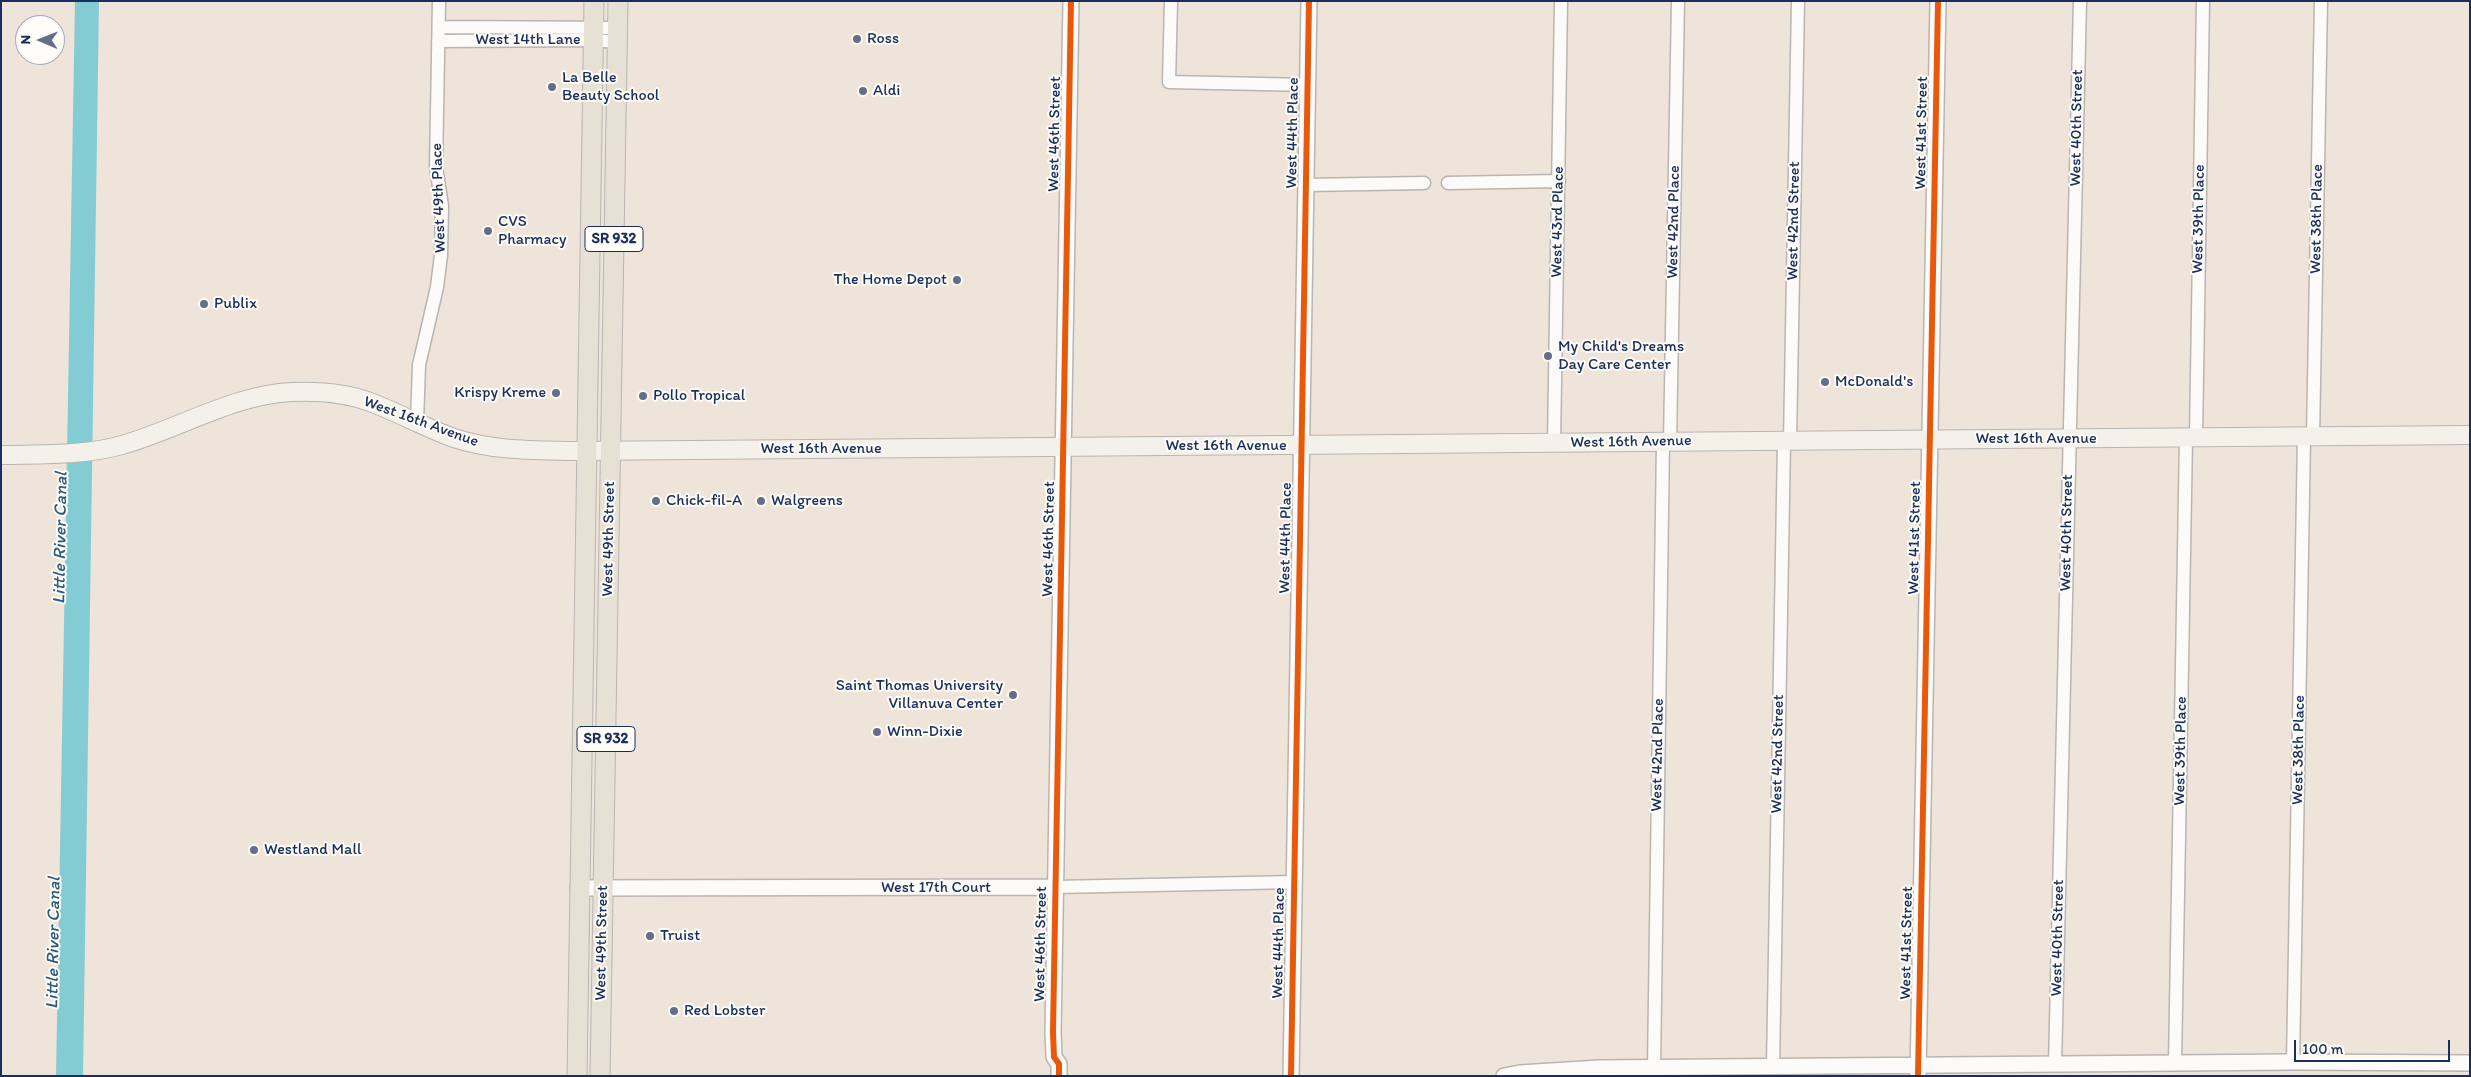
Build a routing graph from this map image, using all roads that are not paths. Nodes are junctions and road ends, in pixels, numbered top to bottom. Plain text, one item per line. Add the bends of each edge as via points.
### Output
1 (439, 1) edge
2 (594, 1) edge
3 (618, 1) edge
4 (1071, 1) edge
5 (1171, 1) edge
6 (1310, 1) edge
7 (1561, 1) edge
8 (1678, 1) edge
9 (1798, 1) edge
10 (1938, 1) edge
11 (2080, 1) edge
12 (2203, 1) edge
13 (2321, 1) edge
14 (438, 27) junction
15 (593, 33) junction
16 (617, 35) junction
17 (438, 41) junction
18 (1308, 85) junction
19 (1559, 181) junction
20 (1424, 183) dead end
21 (1448, 183) dead end
22 (1306, 184) junction
23 (418, 422) junction
24 (2470, 435) edge
25 (2309, 437) junction
26 (2191, 438) junction
27 (2069, 439) junction
28 (1931, 440) junction
29 (1787, 441) junction
30 (1666, 442) junction
31 (1554, 443) junction
32 (1302, 445) junction
33 (1064, 447) junction
34 (585, 451) junction
35 (610, 451) junction
36 (1, 455) edge
37 (583, 621) junction
38 (606, 710) junction
39 (1294, 882) junction
40 (1056, 887) junction
41 (578, 888) junction
42 (603, 888) junction
43 (1054, 1057) junction
44 (2293, 1062) junction
45 (2176, 1063) junction
46 (2470, 1063) edge
47 (2055, 1065) junction
48 (1773, 1066) junction
49 (1654, 1068) junction
50 (2234, 1069) edge
51 (1918, 1071) edge
52 (1706, 1072) edge
53 (577, 1076) edge
54 (600, 1076) edge
55 (1048, 1076) edge
56 (1059, 1076) edge
57 (1291, 1076) edge
58 (1504, 1076) edge

1 - 14 street, West 49th Place
2 - 15 main road, West 49th Street / SR 932
3 - 16 main road, West 49th Street / SR 932
4 - 33 street, West 46th Street
5 - 18 street via 1169,82
6 - 18 street, West 44th Place
7 - 19 street, West 43rd Place
8 - 30 street, West 42nd Place
9 - 29 street, West 42nd Street
10 - 28 street, West 41st Street
11 - 27 street, West 40th Street
12 - 26 street, West 39th Place
13 - 25 street, West 38th Place
14 - 15 street, West 14th Lane
14 - 17 street, West 49th Place
15 - 16 street, West 14th Lane
15 - 17 street, West 14th Lane
15 - 34 main road, West 49th Street / SR 932
16 - 35 main road, West 49th Street / SR 932
17 - 23 street, West 49th Place via 436,167 442,206 441,255 419,365
18 - 22 street, West 44th Place
19 - 21 street
19 - 31 street, West 43rd Place
20 - 22 street
22 - 32 street, West 44th Place
23 - 34 main road, West 16th Avenue via 482,446
23 - 36 main road, West 16th Avenue via 362,400 289,392 230,406 101,450
24 - 25 main road, West 16th Avenue
25 - 26 main road, West 16th Avenue
25 - 44 street, West 38th Place
26 - 27 main road, West 16th Avenue
26 - 45 street, West 39th Place
27 - 28 main road, West 16th Avenue
27 - 47 street, West 40th Street
28 - 29 main road, West 16th Avenue
28 - 51 street, West 41st Street
29 - 30 main road, West 16th Avenue
29 - 48 street, West 42nd Street
30 - 31 main road, West 16th Avenue
30 - 49 street, West 42nd Place
31 - 32 main road, West 16th Avenue
32 - 33 main road, West 16th Avenue
32 - 39 street, West 44th Place
33 - 35 main road, West 16th Avenue
33 - 40 street, West 46th Street
34 - 35 main road, West 16th Avenue
34 - 37 main road, West 49th Street / SR 932
35 - 38 main road, West 49th Street / SR 932
37 - 38 main road via 593,638 592,696 596,704
37 - 41 main road, West 49th Street / SR 932
38 - 42 main road, West 49th Street / SR 932
39 - 40 street, West 17th Court
39 - 57 street, West 44th Place
40 - 42 street, West 17th Court
40 - 43 street, West 46th Street
41 - 42 street, West 17th Court
41 - 53 main road, West 49th Street / SR 932
42 - 54 main road, West 49th Street / SR 932
43 - 55 street, West 46th Street via 1048,1064
43 - 56 street, West 46th Street via 1059,1064
44 - 46 street
44 - 50 street
45 - 47 street
45 - 50 street
47 - 51 street
48 - 51 street
48 - 52 street
49 - 52 street
49 - 58 street via 1599,1068

